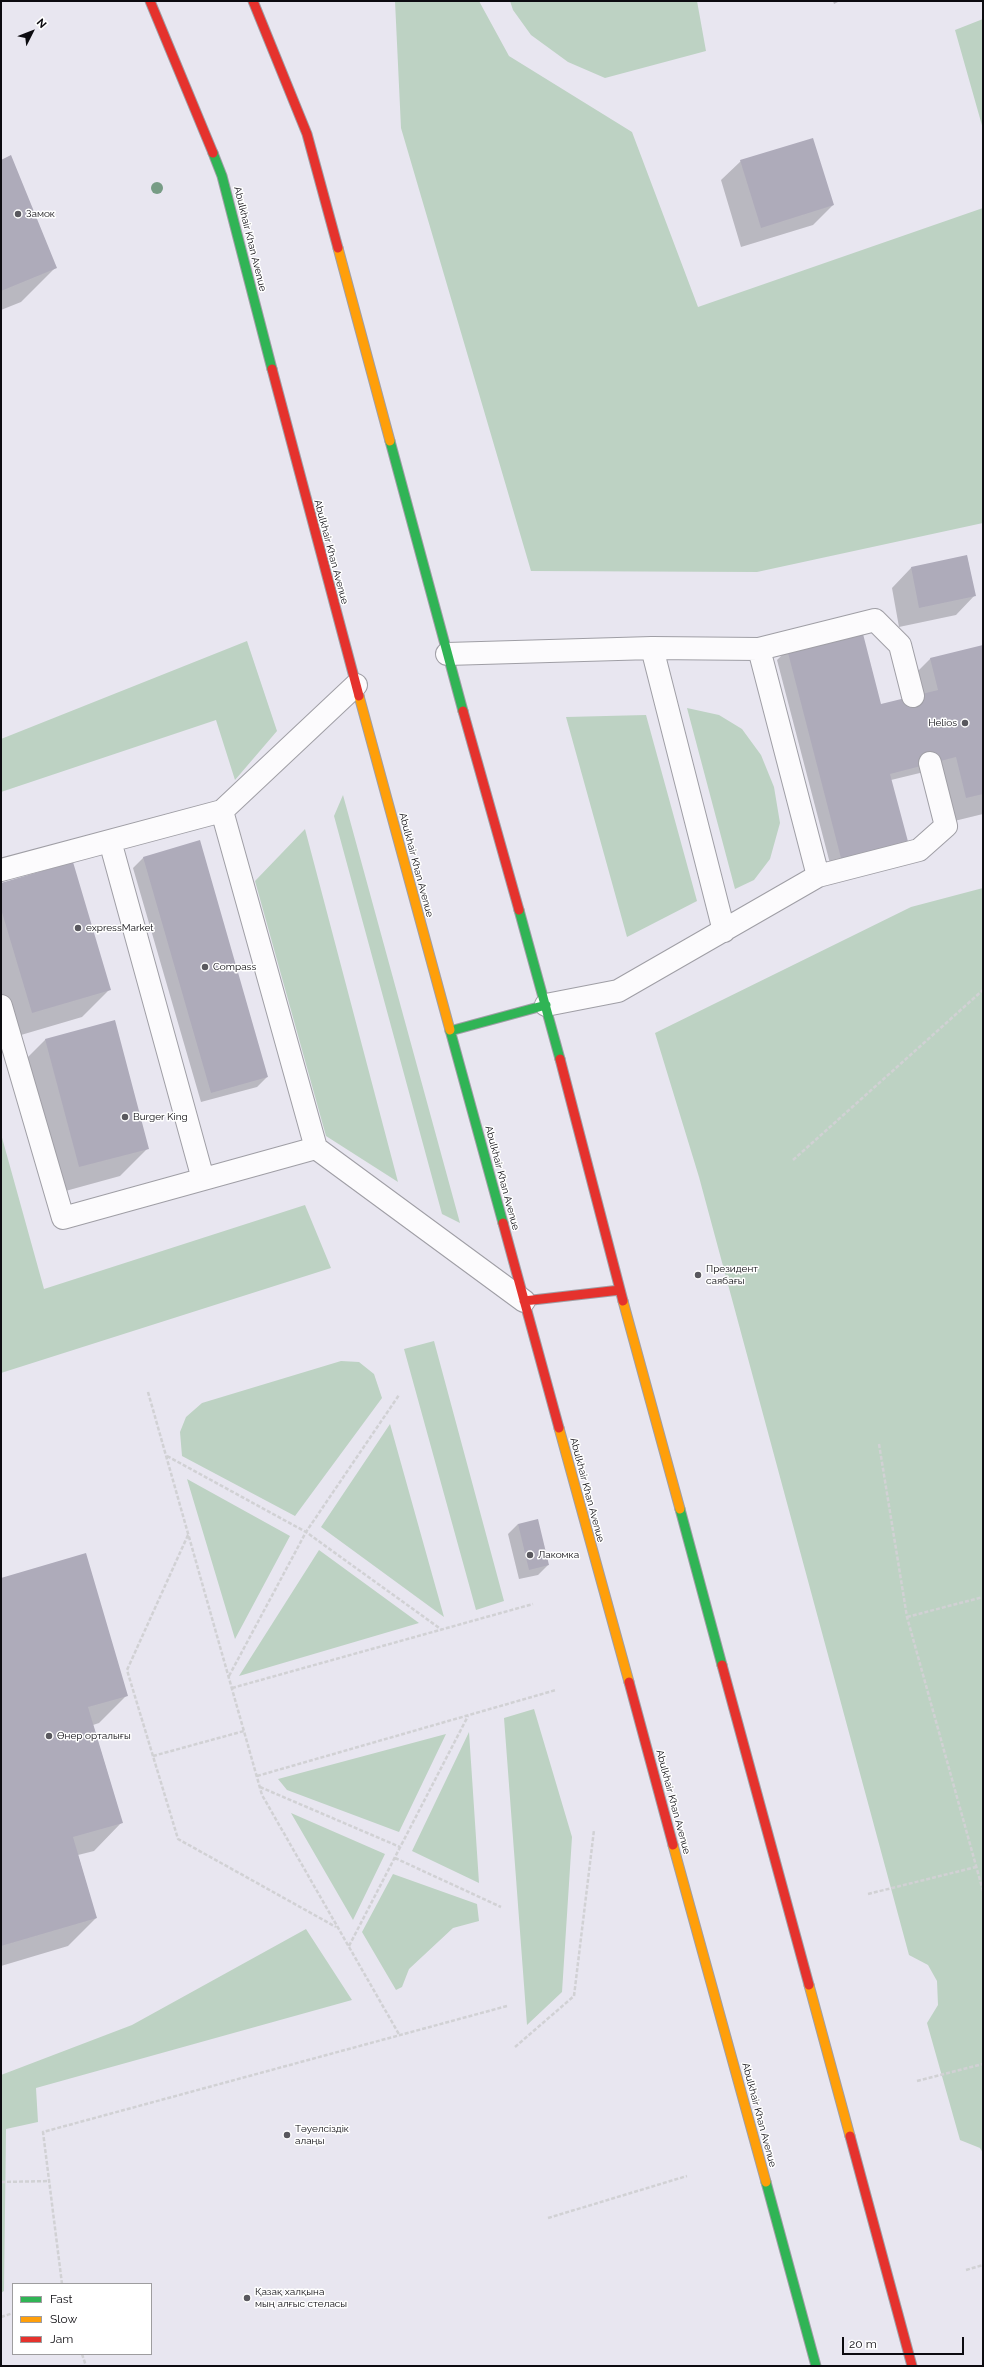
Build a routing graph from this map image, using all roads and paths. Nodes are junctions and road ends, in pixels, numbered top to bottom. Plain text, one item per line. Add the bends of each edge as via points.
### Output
1 (150, 1) edge
2 (253, 1) edge
3 (652, 648) junction
4 (760, 648) junction
5 (447, 654) junction
6 (356, 685) junction
7 (913, 696) dead end
8 (930, 763) dead end
9 (222, 812) junction
10 (110, 841) junction
11 (1, 870) edge
12 (818, 876) junction
13 (724, 931) junction
14 (983, 990) edge
15 (546, 1005) junction
16 (1, 1006) edge
17 (450, 1031) junction
18 (316, 1148) junction
19 (793, 1160) dead end
20 (203, 1179) junction
21 (620, 1290) junction
22 (524, 1301) junction
23 (148, 1392) dead end
24 (399, 1395) dead end
25 (879, 1444) dead end
26 (166, 1456) junction
27 (306, 1532) junction
28 (188, 1534) junction
29 (983, 1597) edge
30 (533, 1604) dead end
31 (906, 1617) junction
32 (442, 1630) junction
33 (228, 1677) junction
34 (232, 1688) junction
35 (556, 1690) dead end
36 (468, 1715) junction
37 (244, 1731) junction
38 (153, 1756) junction
39 (257, 1776) junction
40 (260, 1787) junction
41 (594, 1830) dead end
42 (400, 1847) junction
43 (394, 1858) junction
44 (976, 1866) junction
45 (983, 1891) edge
46 (868, 1894) dead end
47 (501, 1907) dead end
48 (337, 1928) junction
49 (348, 1946) junction
50 (506, 2006) dead end
51 (400, 2036) junction
52 (515, 2047) dead end
53 (983, 2064) edge
54 (917, 2081) dead end
55 (687, 2176) dead end
56 (49, 2181) junction
57 (1, 2182) edge
58 (548, 2218) dead end
59 (983, 2265) edge
60 (966, 2270) dead end
61 (62, 2283) edge
62 (12, 2313) edge
63 (1, 2317) edge
64 (82, 2355) edge
65 (86, 2366) edge
66 (816, 2366) edge
67 (912, 2366) edge

1 - 6 main road, Abulkhair Khan Avenue via 222,176
2 - 5 main road via 307,134
3 - 4 lane
3 - 5 lane
3 - 13 lane
4 - 7 lane via 874,620 900,645
4 - 12 lane
5 - 15 main road
6 - 9 lane
6 - 17 main road, Abulkhair Khan Avenue
8 - 12 lane via 946,826 919,850
9 - 10 lane
9 - 18 lane
10 - 11 lane
10 - 20 lane
12 - 13 lane
13 - 15 lane via 618,991
14 - 19 path
15 - 17 main road
15 - 21 main road
16 - 20 lane via 63,1218
17 - 22 main road, Abulkhair Khan Avenue
18 - 20 lane
18 - 22 lane
21 - 22 main road
21 - 67 main road
22 - 66 main road, Abulkhair Khan Avenue
23 - 26 path
24 - 27 path
25 - 31 path
26 - 27 path
26 - 28 path
27 - 32 path
27 - 33 path
28 - 33 path
28 - 38 path via 127,1670
29 - 31 path
30 - 32 path
31 - 44 path
32 - 34 path
33 - 34 path
34 - 37 path
35 - 36 path
36 - 39 path
36 - 42 path
37 - 38 path
37 - 39 path
38 - 48 path via 178,1838
39 - 40 path
40 - 42 path
40 - 48 path via 262,1796
41 - 52 path via 574,1996
42 - 43 path
43 - 47 path
43 - 49 path
44 - 45 path
44 - 46 path
48 - 49 path
49 - 51 path
50 - 51 path
51 - 56 path via 44,2132
53 - 54 path
55 - 58 path
56 - 57 path
56 - 61 path
59 - 60 path
62 - 63 path
64 - 65 path

